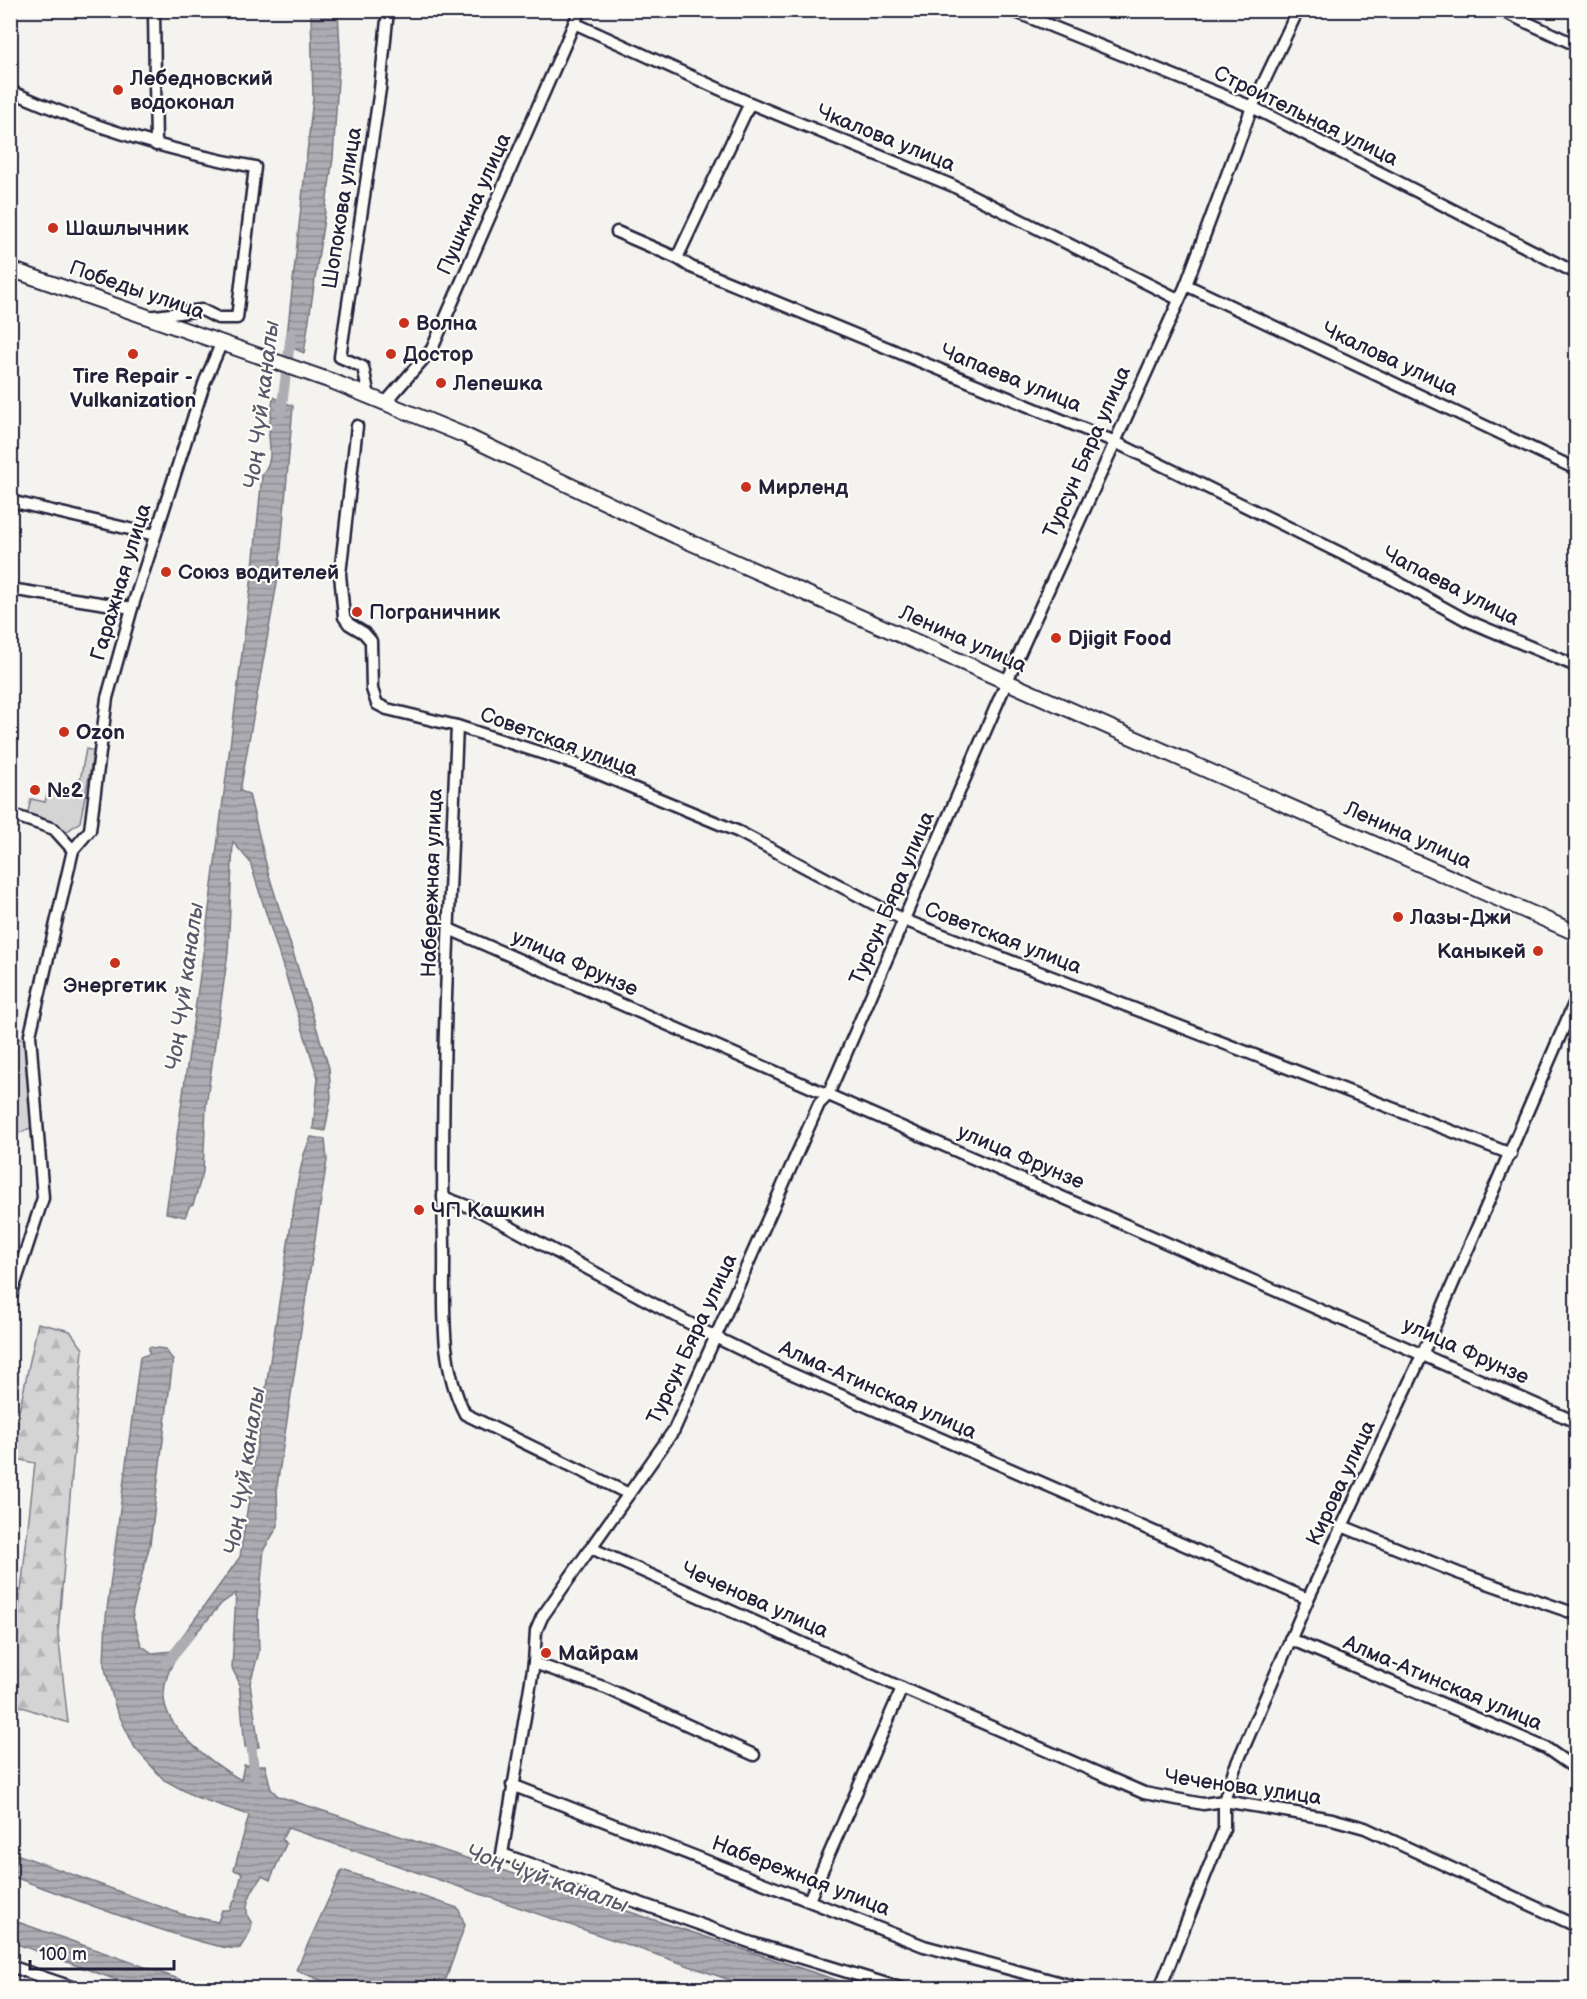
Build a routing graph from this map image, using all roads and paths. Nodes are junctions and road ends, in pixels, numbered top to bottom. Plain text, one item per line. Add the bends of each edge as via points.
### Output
1 (388, 10) edge
2 (580, 10) edge
3 (1011, 10) edge
4 (1298, 10) edge
5 (1500, 10) edge
6 (154, 13) dead end
7 (574, 23) junction
8 (1576, 45) edge
9 (10, 92) edge
10 (750, 103) junction
11 (1252, 107) junction
12 (156, 145) junction
13 (616, 232) dead end
14 (677, 258) junction
15 (10, 269) edge
16 (1576, 273) edge
17 (1186, 285) junction
18 (1178, 299) junction
19 (148, 317) junction
20 (222, 342) junction
21 (334, 382) joint
22 (369, 396) junction
23 (386, 402) junction
24 (357, 426) dead end
25 (1113, 441) junction
26 (1576, 469) edge
27 (10, 501) edge
28 (155, 535) junction
29 (10, 589) edge
30 (132, 608) junction
31 (1576, 666) edge
32 (1007, 681) junction
33 (457, 726) junction
34 (10, 814) edge
35 (74, 850) junction
36 (904, 920) junction
37 (449, 929) junction
38 (1576, 933) edge
39 (1576, 999) edge
40 (828, 1095) junction
41 (1511, 1154) junction
42 (443, 1197) junction
43 (10, 1299) edge
44 (717, 1338) junction
45 (1423, 1353) junction
46 (1576, 1422) edge
47 (629, 1494) junction
48 (1342, 1526) junction
49 (591, 1548) junction
50 (1308, 1599) junction
51 (1576, 1614) edge
52 (1290, 1640) junction
53 (534, 1663) junction
54 (902, 1688) junction
55 (754, 1755) dead end
56 (1576, 1769) edge
57 (512, 1785) junction
58 (1224, 1801) junction
59 (809, 1900) junction
60 (1576, 1926) edge
61 (10, 1966) edge
62 (75, 1989) edge
63 (900, 1989) edge
64 (1080, 1989) edge
65 (1160, 1989) edge

1 - 22 street, Шопокова улица via 340,357 363,367
2 - 7 street, Пушкина улица
3 - 11 street, Строительная улица
4 - 11 street, Турсун Бяра улица
5 - 8 street
6 - 12 street
7 - 10 street, Чкалова улица
7 - 23 street, Пушкина улица via 432,349
9 - 12 street
10 - 14 street
10 - 18 street, Чкалова улица via 951,185
11 - 16 street, Строительная улица
11 - 17 street, Турсун Бяра улица
12 - 19 street via 255,167 237,318 218,318 202,310
13 - 14 street, Чапаева улица
14 - 25 street, Чапаева улица
15 - 19 main road, Победы улица
17 - 18 street, Турсун Бяра улица
17 - 26 street, Чкалова улица
18 - 25 street, Турсун Бяра улица
19 - 20 main road, Победы улица
20 - 21 main road, Победы улица
20 - 28 street, Гаражная улица via 205,381
21 - 22 main road, Ленина улица
22 - 23 main road, Ленина улица
23 - 32 main road, Ленина улица via 676,536
24 - 33 street via 340,574 344,616 371,641 372,689 377,704
25 - 31 street, Чапаева улица via 1387,576 1466,620
25 - 32 street, Турсун Бяра улица
27 - 28 street
28 - 30 street, Гаражная улица
29 - 30 street
30 - 35 street, Гаражная улица via 107,698 90,830
32 - 36 street, Турсун Бяра улица
32 - 38 main road, Ленина улица
33 - 36 street, Советская улица via 573,763 739,832
33 - 37 street, Набережная улица
34 - 35 street via 54,829
35 - 43 street via 30,1035 44,1198
36 - 40 street, Турсун Бяра улица
36 - 41 street, Советская улица
37 - 40 street, улица Фрунзе
37 - 42 street, Набережная улица
39 - 41 street, Кирова улица
40 - 44 street, Турсун Бяра улица via 819,1104
40 - 45 street, улица Фрунзе
41 - 45 street, Кирова улица
42 - 44 street, Алма-Атинская улица via 480,1210
42 - 47 street, Набережная улица via 447,1364 465,1414
44 - 47 street, Турсун Бяра улица via 674,1430
44 - 50 street, Алма-Атинская улица
45 - 46 street, улица Фрунзе
45 - 48 street, Кирова улица
47 - 49 street, Турсун Бяра улица
48 - 50 street, Кирова улица
48 - 51 street via 1458,1573
49 - 53 street, Турсун Бяра улица via 542,1617 536,1631
49 - 54 street, Чеченова улица
50 - 52 street, Кирова улица
52 - 56 street, Алма-Атинская улица via 1546,1748
52 - 58 street, Кирова улица
53 - 55 street via 606,1688
53 - 57 street, Турсун Бяра улица
54 - 58 street, Чеченова улица via 1144,1793 1203,1804
54 - 59 street
57 - 59 street, Набережная улица
57 - 63 street, Турсун Бяра улица via 502,1854 752,1942
58 - 60 street, Чеченова улица via 1365,1828
58 - 65 street, Кирова улица via 1224,1830
59 - 64 street, Набережная улица via 924,1946
61 - 62 street

